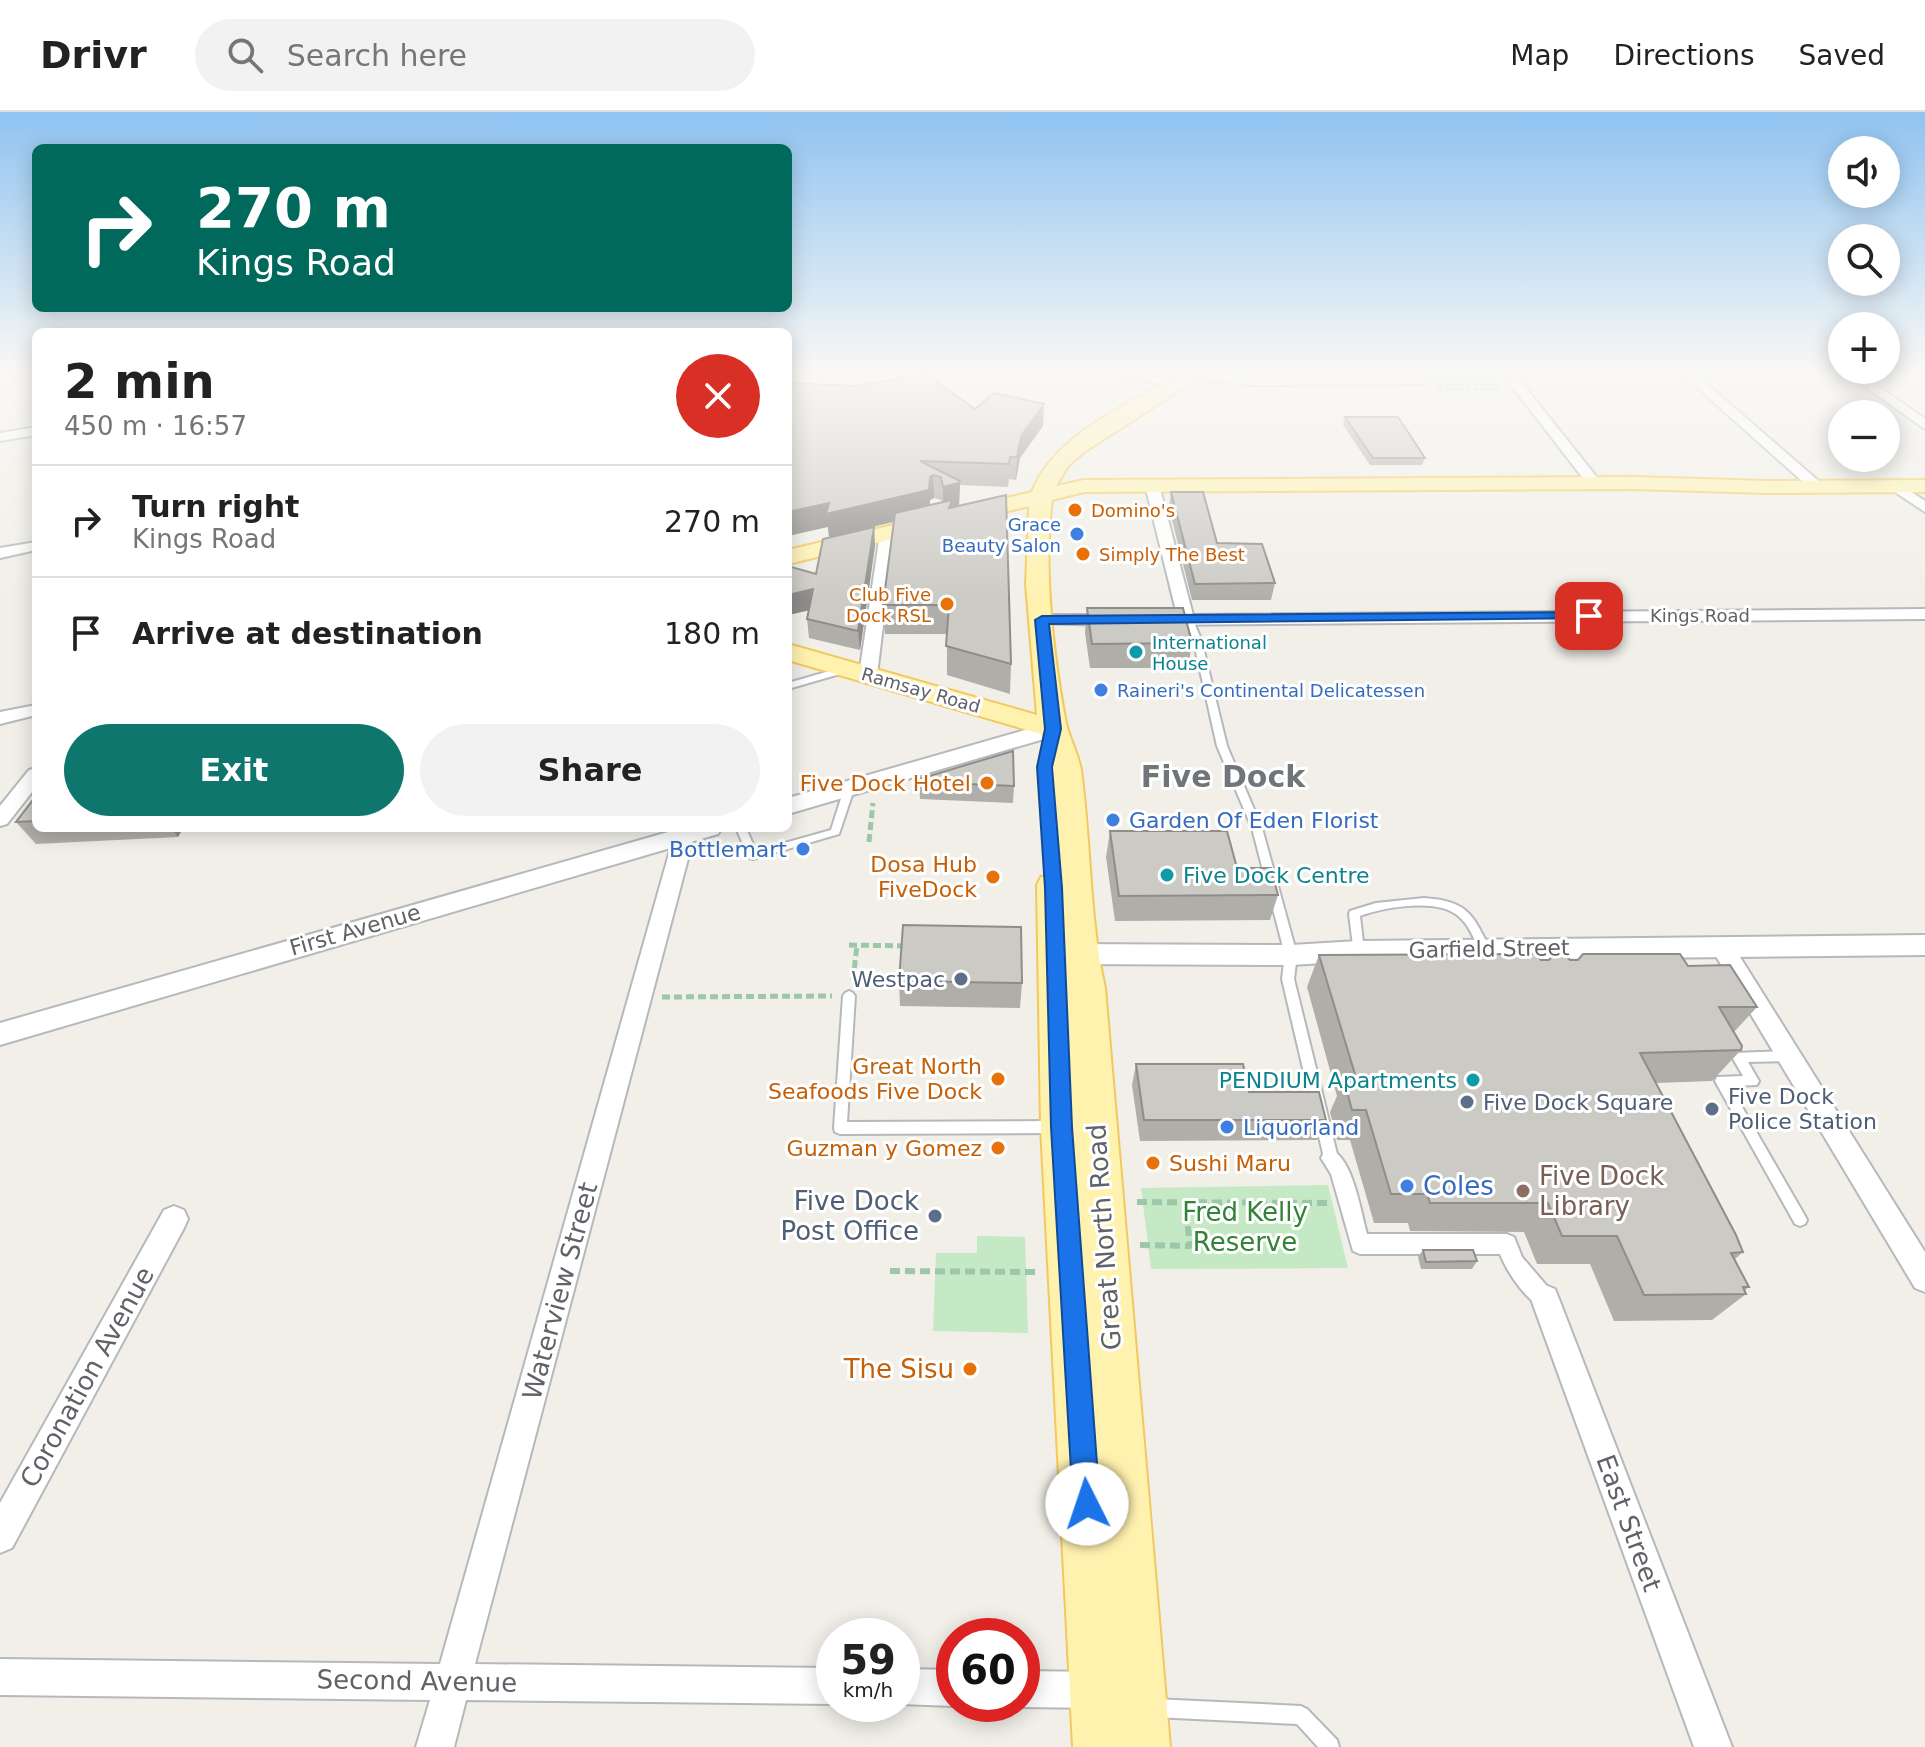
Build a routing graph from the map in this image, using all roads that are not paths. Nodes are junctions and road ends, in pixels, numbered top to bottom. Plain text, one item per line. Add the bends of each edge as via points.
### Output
1 (1079, 448) edge
2 (1567, 448) edge
3 (1773, 448) edge
4 (1594, 483) junction
5 (1152, 485) junction
6 (1925, 486) edge
7 (1817, 487) junction
8 (1897, 487) junction
9 (1041, 496) junction
10 (1925, 508) edge
11 (887, 534) junction
12 (32, 547) edge
13 (0, 553) edge
14 (792, 556) edge
15 (1925, 614) edge
16 (1042, 620) junction
17 (1189, 620) junction
18 (792, 653) edge
19 (858, 672) junction
20 (792, 686) edge
21 (32, 711) edge
22 (0, 718) edge
23 (1053, 729) junction
24 (32, 779) edge
25 (849, 789) junction
26 (792, 805) edge
27 (0, 819) edge
28 (697, 832) edge
29 (743, 832) edge
30 (684, 836) junction
31 (1925, 945) edge
32 (1722, 947) junction
33 (1358, 951) junction
34 (1516, 953) junction
35 (1067, 955) junction
36 (1291, 955) junction
37 (849, 996) road end
38 (0, 1034) edge
39 (1789, 1056) junction
40 (1061, 1127) junction
41 (1331, 1158) joint
42 (174, 1219) dead end
43 (1800, 1220) dead end
44 (1925, 1278) edge
45 (1545, 1299) joint
46 (0, 1536) edge
47 (0, 1677) edge
48 (453, 1681) junction
49 (816, 1686) edge
50 (1040, 1694) edge
51 (1123, 1717) edge
52 (435, 1747) edge
53 (1330, 1747) edge
54 (1713, 1747) edge

1 - 9 main road, Great North Road via 1047,478
2 - 4 street
3 - 7 street
4 - 5 main road
4 - 7 main road
5 - 9 main road via 1084,486
5 - 17 street
6 - 8 main road
7 - 8 main road
8 - 10 street
9 - 11 main road via 940,515
9 - 16 main road, Great North Road
11 - 14 main road
11 - 19 street
12 - 13 street
15 - 17 street, Kings Road
16 - 17 street, Kings Road
16 - 23 main road, Great North Road
17 - 36 lane via 1222,746 1257,828
18 - 19 main road, Ramsay Road
19 - 20 lane
19 - 23 main road, Ramsay Road
21 - 22 street
23 - 25 street
23 - 35 main road, Great North Road via 1045,767 1053,888
24 - 27 street
25 - 26 street
25 - 29 lane via 835,832 753,855
28 - 30 street, First Avenue
30 - 38 street, First Avenue
30 - 48 street, Waterview Street
31 - 32 street, Garfield Street
32 - 34 street, Garfield Street
32 - 39 street
33 - 34 street, Garfield Street
33 - 34 lane via 1354,914 1370,906 1432,903 1458,908 1472,924
33 - 36 street, Garfield Street
35 - 36 street, Garfield Street
35 - 40 main road, Great North Road
35 - 51 main road, Great North Road via 1088,1003
36 - 41 lane via 1288,979
37 - 40 lane via 840,1128
39 - 43 lane via 1738,1057 1753,1081 1721,1081
39 - 44 street
40 - 51 main road, Great North Road
41 - 45 street via 1340,1171 1360,1244 1507,1244 1514,1263
42 - 46 street, Coronation Avenue
45 - 54 street, East Street
47 - 48 street, Second Avenue
48 - 49 street, Second Avenue
48 - 52 street, Waterview Street
50 - 51 street
51 - 53 lane via 1301,1715

